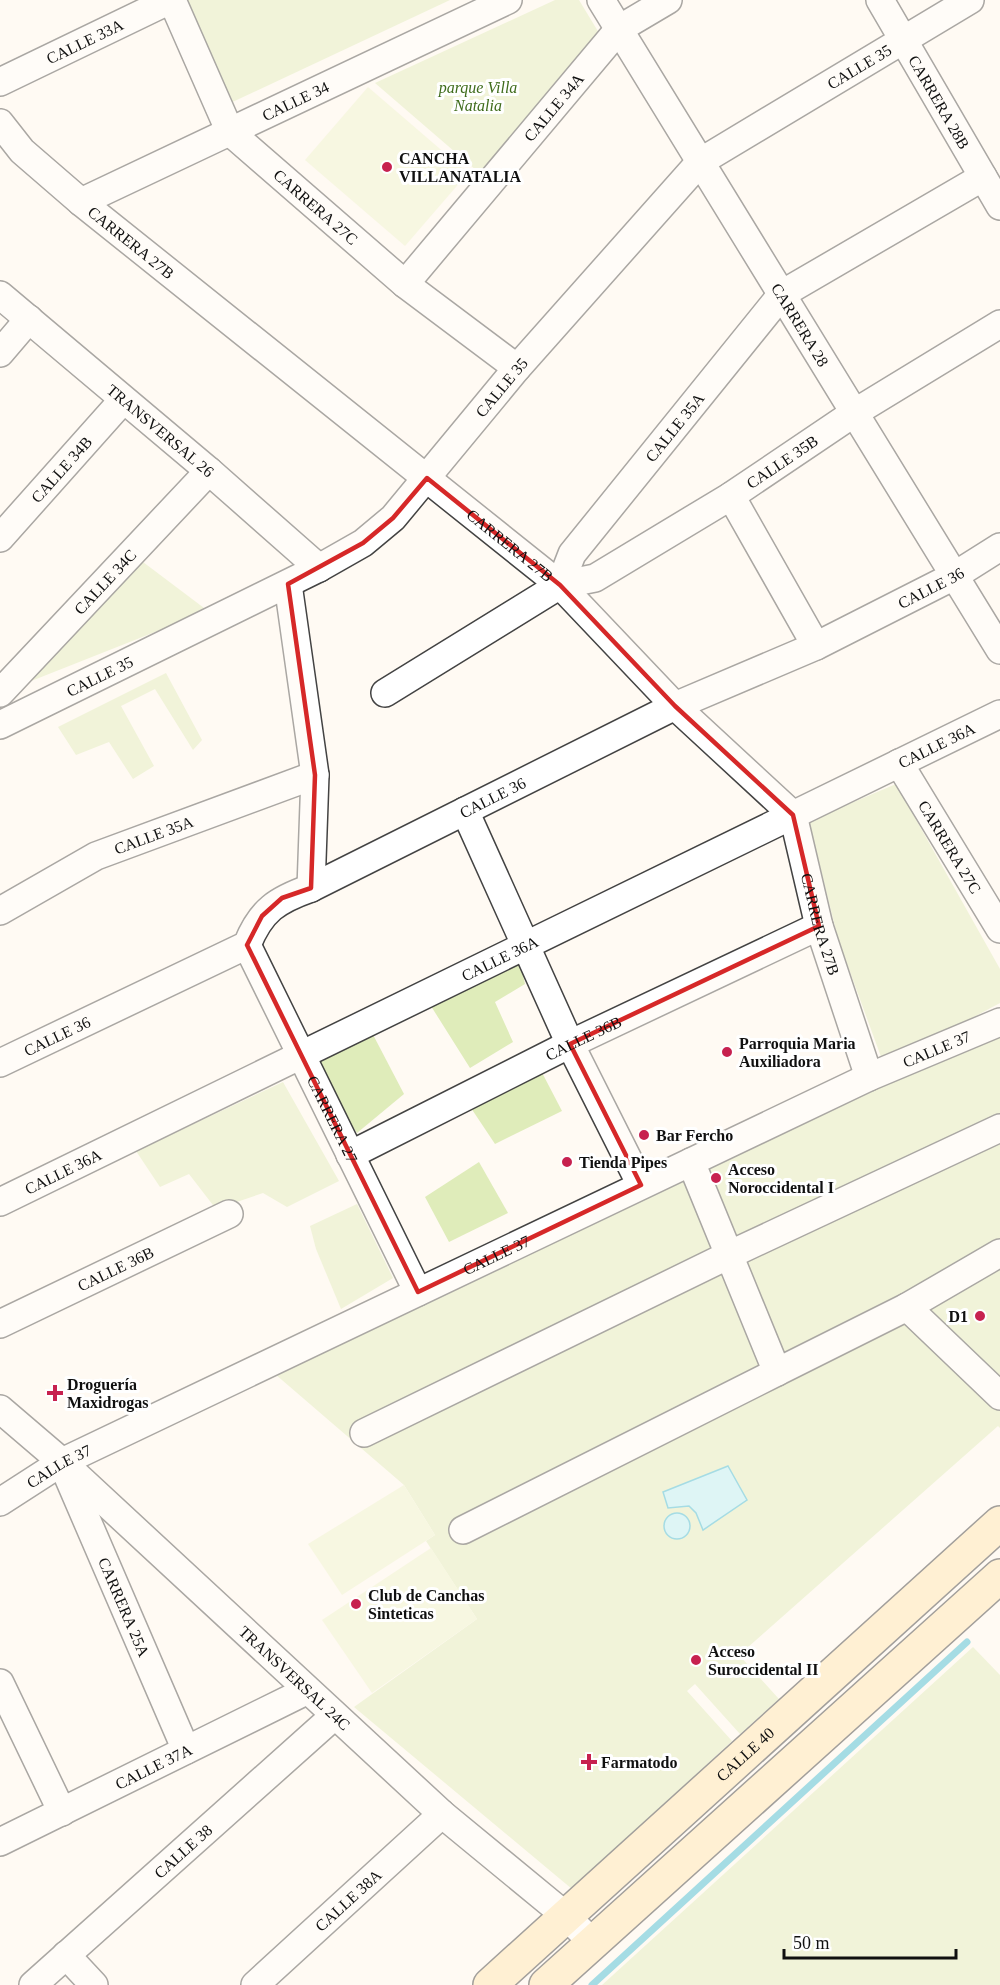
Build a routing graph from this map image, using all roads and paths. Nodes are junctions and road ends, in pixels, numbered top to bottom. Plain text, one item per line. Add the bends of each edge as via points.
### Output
1 (171, 0) edge
2 (508, 0) edge
3 (601, 0) edge
4 (668, 0) edge
5 (880, 0) edge
6 (970, 0) edge
7 (619, 29) junction
8 (903, 40) junction
9 (0, 82) edge
10 (0, 123) edge
11 (230, 132) junction
12 (700, 162) junction
13 (983, 177) junction
14 (81, 202) junction
15 (1000, 206) edge
16 (405, 284) junction
17 (782, 294) junction
18 (0, 295) edge
19 (29, 319) junction
20 (1000, 324) edge
21 (0, 353) edge
22 (517, 368) junction
23 (123, 400) junction
24 (854, 413) junction
25 (209, 471) junction
26 (427, 478) junction
27 (731, 496) junction
28 (0, 538) edge
29 (1000, 547) edge
30 (319, 568) junction
31 (954, 576) junction
32 (288, 584) junction
33 (560, 585) junction
34 (816, 646) junction
35 (1000, 650) edge
36 (0, 693) edge
37 (385, 693) dead end
38 (675, 706) junction
39 (8, 713) edge
40 (1000, 714) edge
41 (899, 763) junction
42 (315, 775) junction
43 (465, 811) junction
44 (793, 815) junction
45 (311, 888) junction
46 (0, 911) edge
47 (819, 926) junction
48 (1000, 929) edge
49 (247, 945) junction
50 (526, 945) junction
51 (1000, 1022) edge
52 (570, 1044) junction
53 (301, 1055) junction
54 (0, 1063) edge
55 (869, 1077) junction
56 (1000, 1128) edge
57 (350, 1155) junction
58 (691, 1162) junction
59 (641, 1185) junction
60 (0, 1202) edge
61 (230, 1214) dead end
62 (1000, 1253) edge
63 (730, 1254) junction
64 (418, 1292) junction
65 (908, 1307) junction
66 (0, 1324) edge
67 (777, 1372) junction
68 (1000, 1396) edge
69 (0, 1409) edge
70 (364, 1433) dead end
71 (62, 1462) junction
72 (0, 1502) edge
73 (1000, 1523) edge
74 (463, 1530) dead end
75 (1000, 1576) edge
76 (0, 1683) edge
77 (306, 1691) junction
78 (334, 1716) junction
79 (186, 1750) junction
80 (62, 1812) junction
81 (442, 1814) junction
82 (0, 1842) edge
83 (566, 1916) junction
84 (593, 1943) junction
85 (66, 1955) junction
86 (33, 1985) edge
87 (94, 1985) edge
88 (255, 1985) edge
89 (490, 1985) edge
90 (546, 1985) edge

1 - 9 street, CALLE 33A
1 - 11 street, CARRERA 27C
2 - 11 street, CALLE 34
3 - 7 street, CARRERA 28
4 - 7 street, CALLE 34A
5 - 8 street, CARRERA 28B
6 - 8 street, CALLE 35
7 - 12 street, CARRERA 28
7 - 16 street, CALLE 34A
8 - 12 street, CALLE 35
8 - 13 street, CARRERA 28B
10 - 14 street, CARRERA 27B via 22,151
11 - 14 street, CALLE 34
11 - 16 street, CARRERA 27C
12 - 17 street, CARRERA 28
12 - 22 street, CALLE 35
13 - 15 street, CARRERA 28B
13 - 17 street, CALLE 35A
14 - 26 street, CARRERA 27B
16 - 22 street, CARRERA 27C
17 - 24 street, CARRERA 28
17 - 33 street, CALLE 35A via 572,554
18 - 19 street, TRANSVERSAL 26
19 - 21 street
19 - 23 street, TRANSVERSAL 26
20 - 24 street, CALLE 35B
22 - 26 street, CALLE 35
23 - 25 street, TRANSVERSAL 26
23 - 28 street, CALLE 34B
24 - 27 street, CALLE 35B
24 - 31 street, CARRERA 28
25 - 30 street, TRANSVERSAL 26
25 - 36 street, CALLE 34C
26 - 30 street, CALLE 35 via 393,518 363,543
26 - 33 street, CARRERA 27B
27 - 33 street, CALLE 35B via 595,578
27 - 34 street
29 - 31 street, CALLE 36
30 - 32 street, CALLE 35
31 - 34 street, CALLE 36
31 - 35 street, CARRERA 28
32 - 39 street, CALLE 35
32 - 42 street
33 - 37 street
33 - 38 street, CARRERA 27B
34 - 38 street, CALLE 36
38 - 43 street, CALLE 36
38 - 44 street, CARRERA 27B
40 - 41 street, CALLE 36A
41 - 44 street, CALLE 36A
41 - 48 street, CARRERA 27C
42 - 45 street
42 - 46 street, CALLE 35A via 96,856
43 - 45 street, CALLE 36
43 - 50 street
44 - 47 street, CARRERA 27B
44 - 50 street, CALLE 36A
45 - 49 street, CALLE 36 via 282,898 268,910
47 - 52 street, CALLE 36B
47 - 55 street, CARRERA 27B
49 - 53 street, CARRERA 27
49 - 54 street, CALLE 36
50 - 52 street
50 - 53 street, CALLE 36A
51 - 55 street, CALLE 37
52 - 57 street, CALLE 36B
52 - 59 street
53 - 57 street, CARRERA 27
53 - 60 street, CALLE 36A
55 - 58 street, CALLE 37
56 - 63 street
57 - 64 street, CARRERA 27
58 - 59 street, CALLE 37
58 - 63 street
59 - 64 street, CALLE 37
61 - 66 street, CALLE 36B
62 - 65 street
63 - 67 street
63 - 70 street
64 - 71 street, CALLE 37
65 - 67 street
65 - 68 street
67 - 74 street
69 - 71 street, TRANSVERSAL 24C
71 - 72 street, CALLE 37
71 - 77 street, TRANSVERSAL 24C
71 - 79 street, CARRERA 25A
73 - 83 main road, CALLE 40
75 - 84 main road
76 - 80 street
77 - 78 street, TRANSVERSAL 24C
77 - 79 street, CALLE 37A
78 - 81 street, TRANSVERSAL 24C
78 - 85 street, CALLE 38
79 - 80 street, CALLE 37A
80 - 82 street, CALLE 37A
81 - 83 street, TRANSVERSAL 24C
81 - 88 street, CALLE 38A
83 - 84 street, TRANSVERSAL 24C
83 - 89 main road, CALLE 40
84 - 90 main road
85 - 86 street, CALLE 38
85 - 87 street

